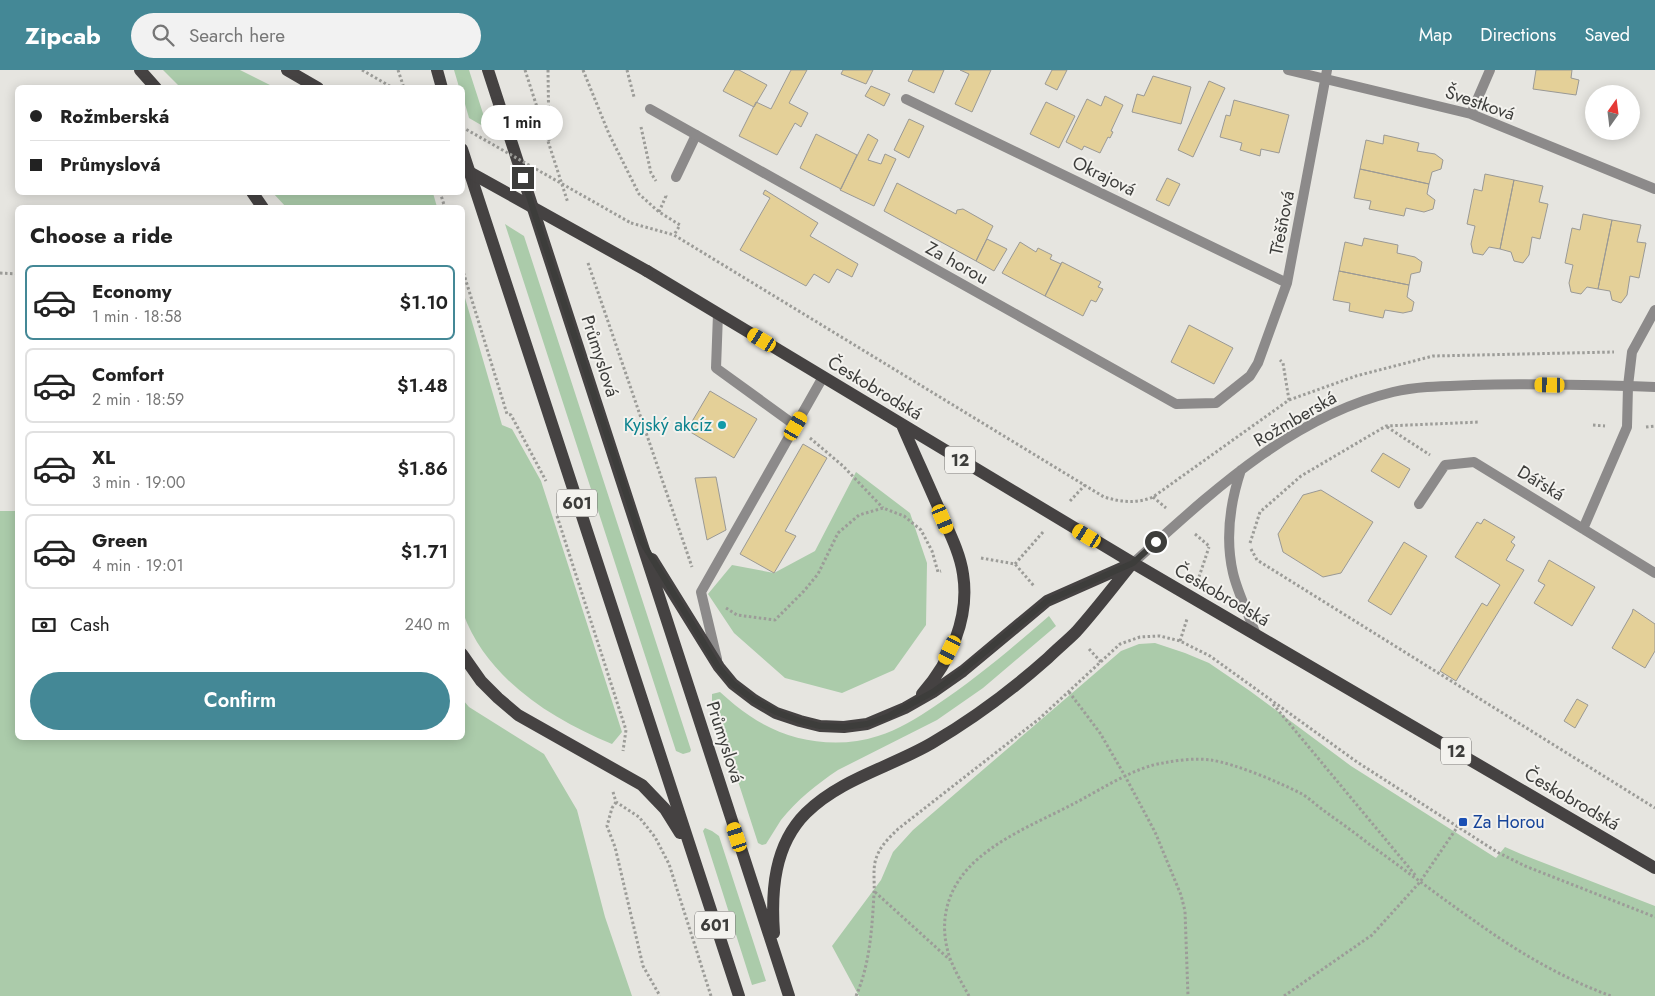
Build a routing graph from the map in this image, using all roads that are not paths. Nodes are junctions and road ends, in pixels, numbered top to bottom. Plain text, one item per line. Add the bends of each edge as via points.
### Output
1 (140, 70) edge
2 (287, 70) edge
3 (437, 70) edge
4 (488, 70) edge
5 (1288, 70) edge
6 (1490, 70) edge
7 (1327, 74) edge
8 (153, 85) edge
9 (313, 85) edge
10 (441, 85) edge
11 (906, 99) dead end
12 (650, 109) dead end
13 (1471, 114) junction
14 (696, 135) junction
15 (465, 158) edge
16 (465, 170) edge
17 (676, 177) dead end
18 (1655, 189) edge
19 (1286, 283) junction
20 (1655, 310) edge
21 (718, 314) junction
22 (1250, 376) joint
23 (823, 377) junction
24 (1628, 386) junction
25 (1655, 387) edge
26 (902, 425) junction
27 (796, 426) junction
28 (1240, 470) junction
29 (1419, 504) dead end
30 (1584, 529) junction
31 (642, 542) junction
32 (1133, 563) junction
33 (1655, 573) edge
34 (1256, 635) junction
35 (465, 658) edge
36 (719, 668) junction
37 (905, 708) junction
38 (693, 856) junction
39 (1655, 868) edge
40 (776, 955) junction
41 (738, 995) edge
42 (789, 996) edge

1 - 8 main road
2 - 9 main road
3 - 10 main road
4 - 31 main road, Průmyslová / 601
5 - 7 street, Švestková
6 - 13 street
7 - 13 street, Švestková
7 - 19 street, Třešňová
11 - 19 street, Okrajová
12 - 14 street, Za horou
13 - 18 street, Švestková
14 - 17 street
14 - 22 street, Za horou via 1176,404 1216,403
15 - 38 main road, 601
16 - 21 main road, Českobrodská / 12, bridge
19 - 22 street, Třešňová via 1266,346
20 - 24 street via 1632,352
21 - 23 main road, Českobrodská / 12
21 - 27 street via 716,368
23 - 26 main road, Českobrodská / 12
23 - 27 street
24 - 25 street, Rožmberská
24 - 28 street, Rožmberská via 1510,384 1395,392 1357,403 1320,419
24 - 30 street via 1627,427
26 - 32 main road, Českobrodská / 12
26 - 37 main road via 961,564 965,593 959,628 943,664 922,695
27 - 36 street via 701,592
28 - 32 street, Rožmberská
28 - 34 street via 1231,506 1229,546 1234,575
29 - 30 street, Dářská via 1445,465 1474,462
30 - 33 street, Dářská
31 - 36 main road
31 - 40 main road, Průmyslová / 601
32 - 34 main road, Českobrodská / 12
32 - 37 main road via 1047,601 962,671
32 - 40 main road via 1075,634 988,707 931,744 847,785 806,813 783,846 778,864 773,910
34 - 39 main road, Českobrodská / 12
35 - 38 main road via 498,698 518,714 642,785 665,809
36 - 37 main road via 754,700 776,712 820,726 867,724
38 - 41 main road, 601
40 - 42 main road, Průmyslová / 601

